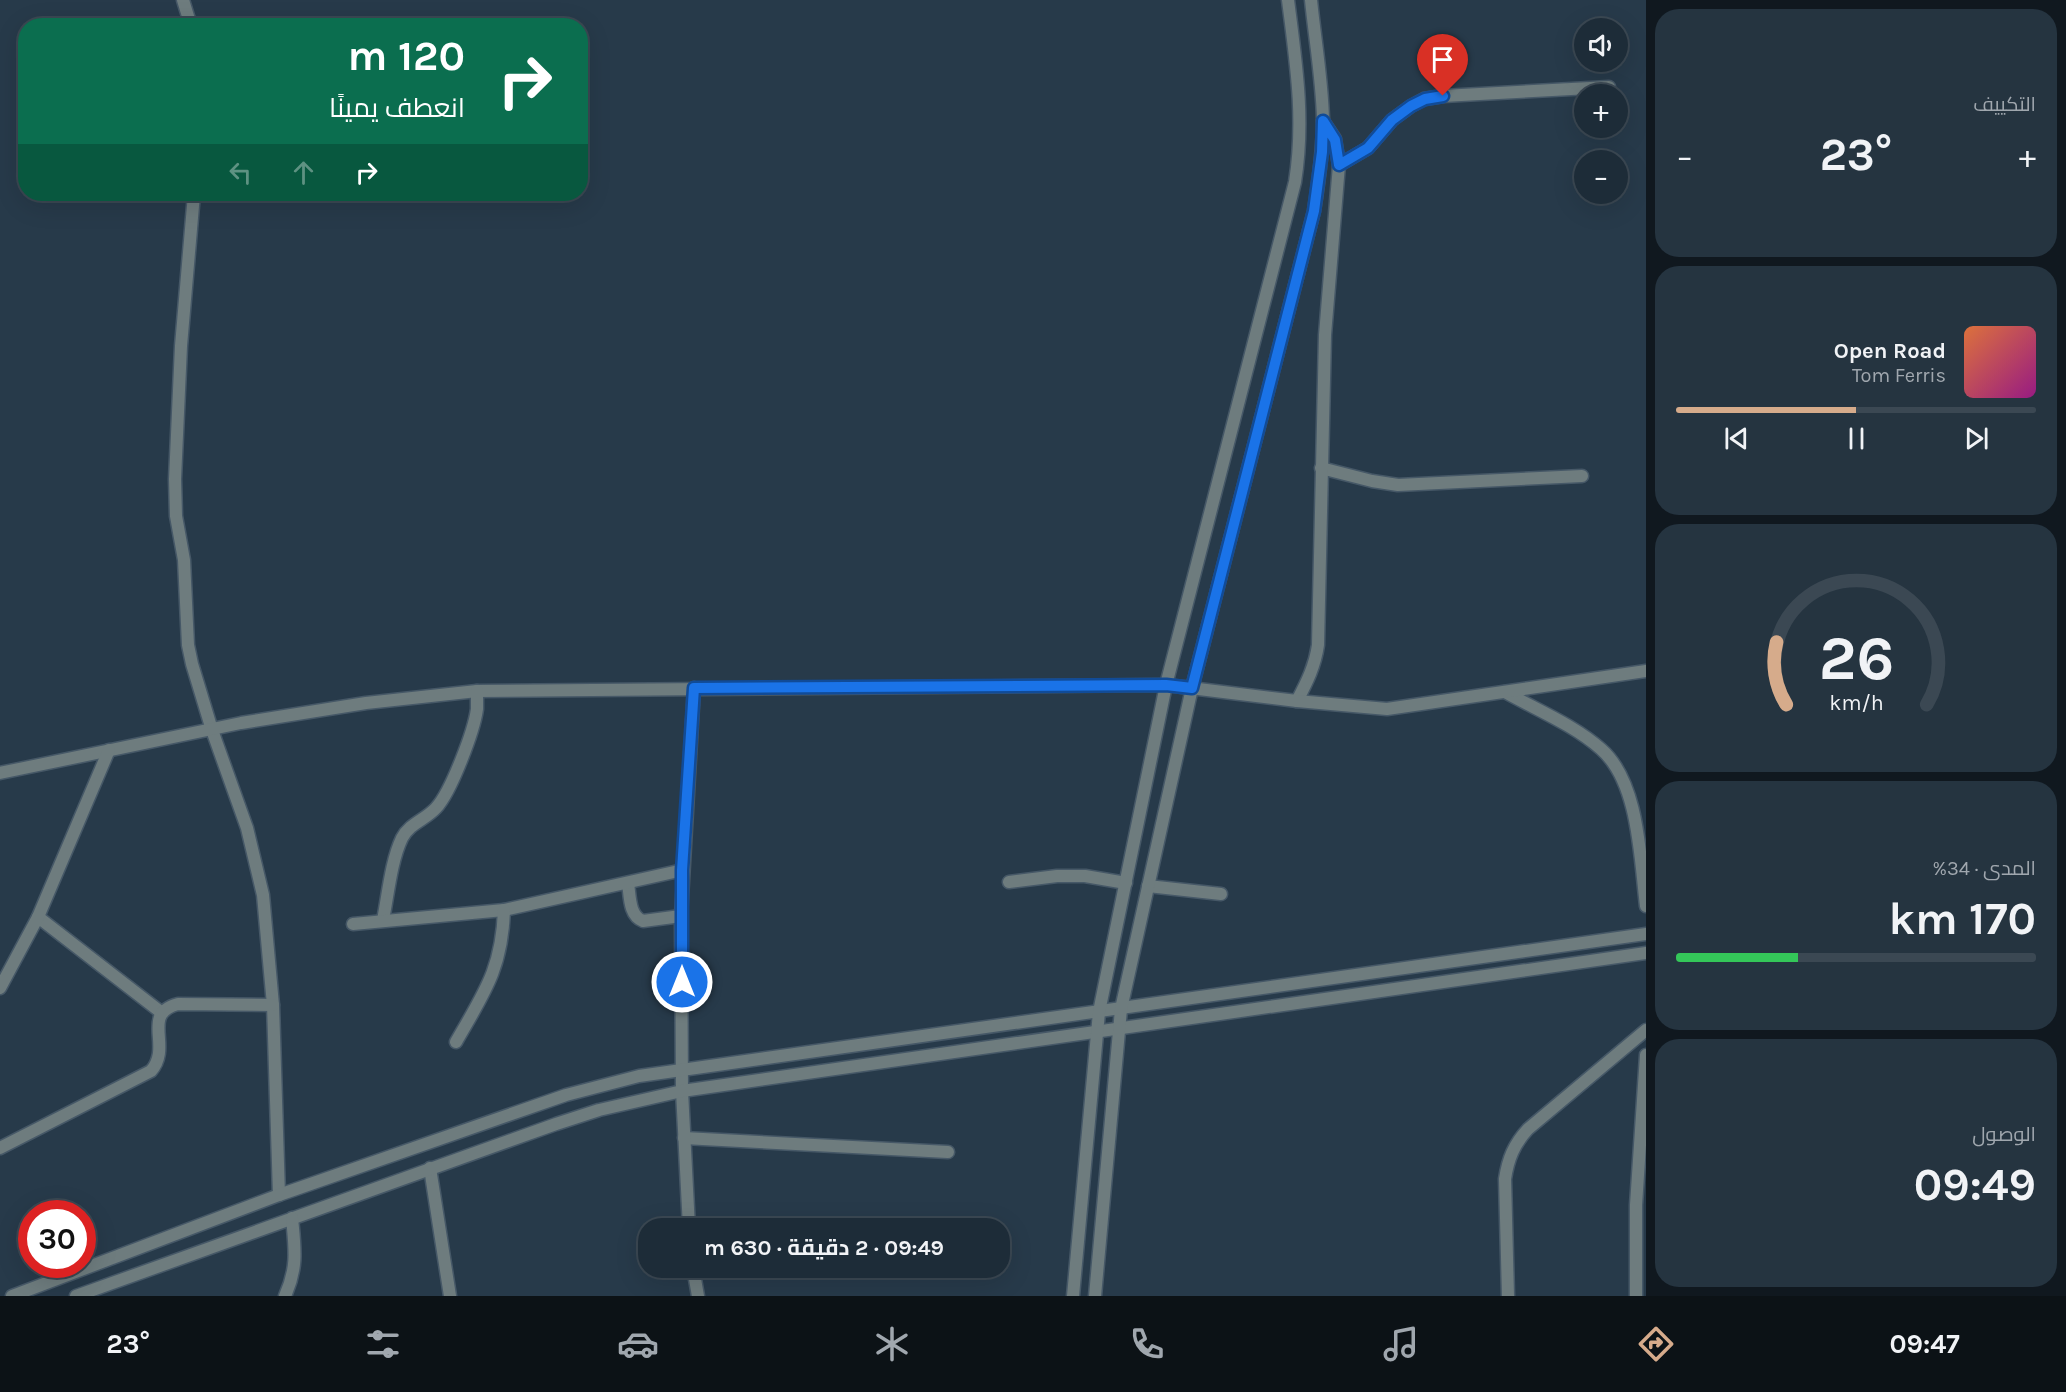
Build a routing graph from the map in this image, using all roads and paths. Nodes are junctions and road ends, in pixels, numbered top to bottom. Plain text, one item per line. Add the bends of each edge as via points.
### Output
1 (183, 0) edge
2 (1288, 0) edge
3 (1311, 0) edge
4 (189, 18) edge
5 (1574, 89) edge
6 (1323, 121) junction
7 (1339, 165) junction
8 (193, 201) edge
9 (1321, 468) junction
10 (1582, 476) dead end
11 (1646, 671) edge
12 (1166, 685) junction
13 (694, 688) junction
14 (1192, 688) junction
15 (477, 691) junction
16 (1505, 692) junction
17 (1297, 701) junction
18 (212, 730) junction
19 (109, 750) junction
20 (0, 773) edge
21 (682, 870) junction
22 (1008, 882) dead end
23 (628, 883) junction
24 (1126, 883) junction
25 (1148, 886) junction
26 (1221, 894) dead end
27 (1646, 906) edge
28 (504, 910) junction
29 (681, 916) junction
30 (38, 917) junction
31 (383, 920) junction
32 (353, 924) dead end
33 (1646, 934) edge
34 (1646, 953) edge
35 (0, 988) edge
36 (273, 1005) junction
37 (1121, 1009) junction
38 (1099, 1012) junction
39 (162, 1013) junction
40 (1118, 1028) junction
41 (1646, 1030) edge
42 (1097, 1031) junction
43 (456, 1042) dead end
44 (1646, 1055) edge
45 (682, 1068) junction
46 (682, 1091) junction
47 (684, 1138) junction
48 (0, 1148) edge
49 (948, 1152) dead end
50 (430, 1168) junction
51 (279, 1195) junction
52 (292, 1218) junction
53 (688, 1218) edge
54 (695, 1278) edge
55 (12, 1296) edge
56 (76, 1296) edge
57 (285, 1296) edge
58 (450, 1296) edge
59 (698, 1296) edge
60 (1072, 1296) edge
61 (1095, 1296) edge
62 (1508, 1296) edge
63 (1636, 1296) edge

1 - 4 street
2 - 12 street via 1301,111 1295,182
3 - 6 street
5 - 7 street via 1425,99 1392,120 1368,148
6 - 7 street via 1335,140
6 - 14 street via 1314,211
7 - 9 street via 1327,290
8 - 18 street via 181,346 176,516 184,560 188,645
9 - 10 street via 1405,485
9 - 17 street via 1318,645 1309,679
11 - 16 street
12 - 13 street
12 - 14 street
12 - 24 street
13 - 15 street
13 - 21 street
14 - 17 street
14 - 25 street
15 - 18 street via 366,703
15 - 31 street via 471,731 446,792 438,806 414,823 402,839
16 - 17 street via 1387,709
16 - 27 street via 1582,734 1618,769 1629,792
18 - 19 street
18 - 36 street via 254,851 263,895
19 - 20 street
19 - 30 street
21 - 23 street
21 - 29 street
22 - 24 street via 1085,876
23 - 28 street
23 - 29 street via 638,919
24 - 38 street
25 - 26 street
25 - 37 street
28 - 31 street
28 - 43 street via 497,963
29 - 45 street
30 - 35 street
30 - 39 street
31 - 32 street
33 - 37 street
34 - 40 street
36 - 39 street via 178,1004
36 - 51 street
37 - 38 street
37 - 40 street
38 - 42 street
38 - 45 street
39 - 48 street via 158,1026 160,1054 151,1071
40 - 42 street
40 - 61 street
41 - 62 street via 1515,1145 1506,1179
42 - 46 street
42 - 60 street
44 - 63 street via 1636,1205
45 - 46 street
45 - 51 street via 566,1095
46 - 47 street
46 - 50 street via 588,1114
47 - 49 street
47 - 53 street
50 - 52 street
50 - 58 street
51 - 55 street
52 - 56 street
52 - 57 street via 296,1263
54 - 59 street

